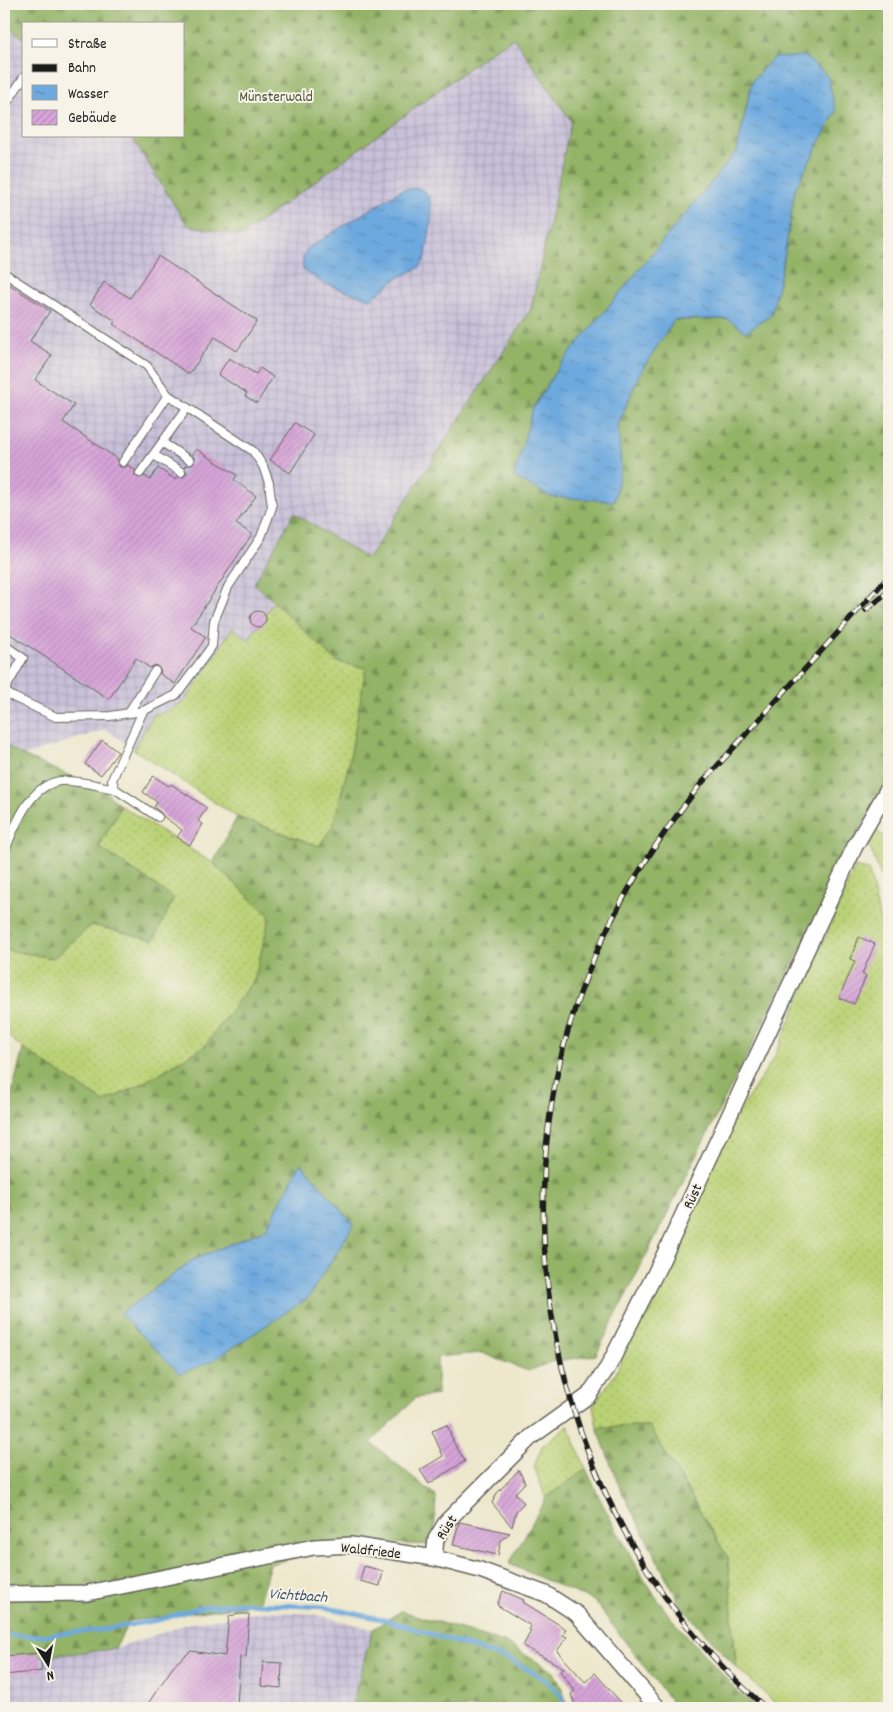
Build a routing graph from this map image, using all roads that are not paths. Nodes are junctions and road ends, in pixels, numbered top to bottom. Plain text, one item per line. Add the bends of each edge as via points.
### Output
1 (22, 80) edge
2 (4, 108) edge
3 (4, 273) edge
4 (168, 395) junction
5 (187, 408) junction
6 (163, 443) junction
7 (154, 455) junction
8 (189, 460) dead end
9 (123, 462) dead end
10 (181, 472) dead end
11 (140, 473) dead end
12 (4, 645) edge
13 (155, 671) dead end
14 (143, 711) junction
15 (129, 712) junction
16 (889, 787) edge
17 (115, 789) junction
18 (158, 817) dead end
19 (4, 853) edge
20 (434, 1558) junction
21 (4, 1594) edge
22 (658, 1708) edge

1 - 2 lane
3 - 4 lane via 147,366
4 - 5 lane
4 - 9 lane
5 - 6 lane
5 - 14 lane via 253,451 269,483 272,507 261,537 228,587 214,621 212,646 176,695
6 - 7 lane
6 - 8 lane
7 - 10 lane
7 - 11 lane
12 - 15 lane via 23,658 4,691 13,697 56,717 110,716
13 - 15 lane
14 - 15 lane
14 - 17 lane via 112,780
16 - 20 street, Rüst via 855,846 661,1262 608,1367 588,1396 530,1437 447,1520 436,1539
17 - 18 lane
17 - 19 lane via 68,780 51,782 25,807
20 - 21 street, Waldfriede via 351,1545 314,1547 87,1593
20 - 22 street, Waldfriede via 480,1570 546,1594 577,1614

